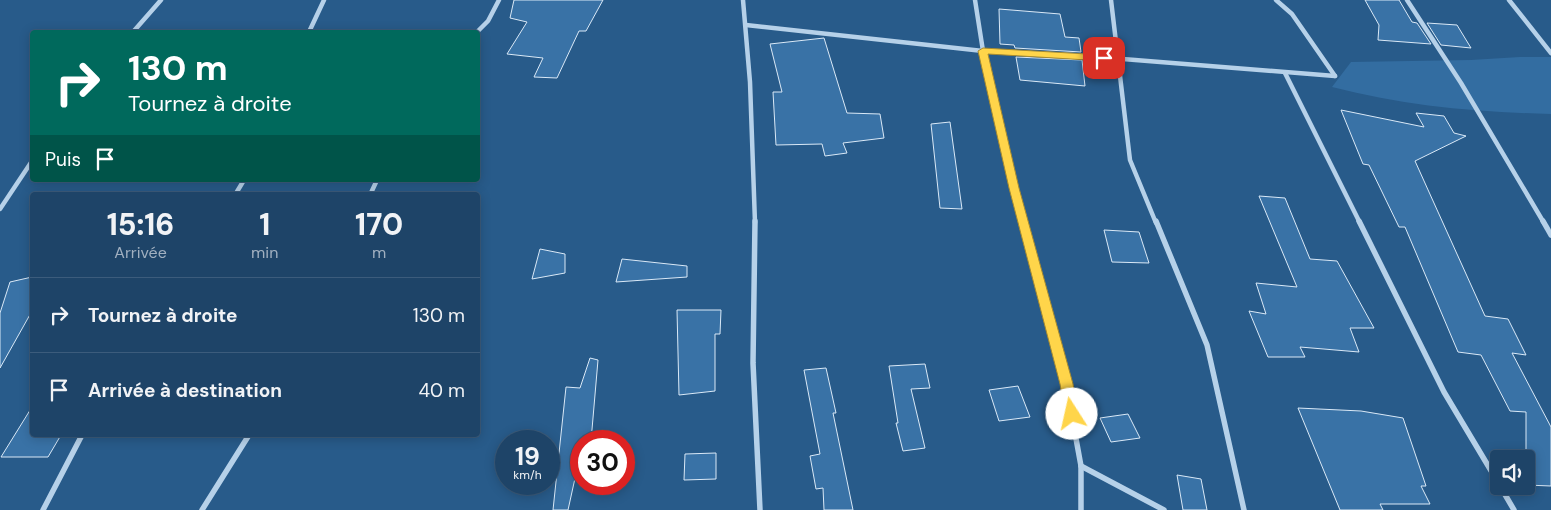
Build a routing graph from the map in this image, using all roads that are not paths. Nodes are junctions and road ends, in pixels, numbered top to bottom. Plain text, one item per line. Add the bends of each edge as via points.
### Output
1 (161, 0) edge
2 (324, 0) edge
3 (499, 0) edge
4 (743, 0) edge
5 (975, 0) edge
6 (1111, 0) edge
7 (1276, 0) edge
8 (1407, 0) edge
9 (1509, 0) edge
10 (746, 25) junction
11 (135, 30) edge
12 (310, 30) edge
13 (479, 30) edge
14 (983, 51) junction
15 (1551, 53) edge
16 (1119, 59) junction
17 (1285, 73) junction
18 (30, 164) edge
19 (0, 209) edge
20 (1551, 234) edge
21 (81, 437) edge
22 (248, 437) edge
23 (1081, 466) junction
24 (1490, 470) edge
25 (1505, 495) edge
26 (43, 510) edge
27 (202, 510) edge
28 (760, 510) edge
29 (1080, 510) edge
30 (1164, 510) edge
31 (1244, 510) edge
32 (1514, 510) edge

1 - 11 street
2 - 12 street
3 - 13 street via 492,15
4 - 10 street
5 - 14 street
6 - 16 street
7 - 17 street via 1292,14 1335,76
8 - 20 street
9 - 15 street
10 - 14 street
10 - 28 street via 756,247 753,363
14 - 16 street
14 - 23 street via 1014,188 1066,384
16 - 17 street
16 - 31 street via 1130,160 1207,345
17 - 24 street via 1444,392
18 - 19 street
21 - 26 street
22 - 27 street
23 - 29 street
23 - 30 street
25 - 32 street

